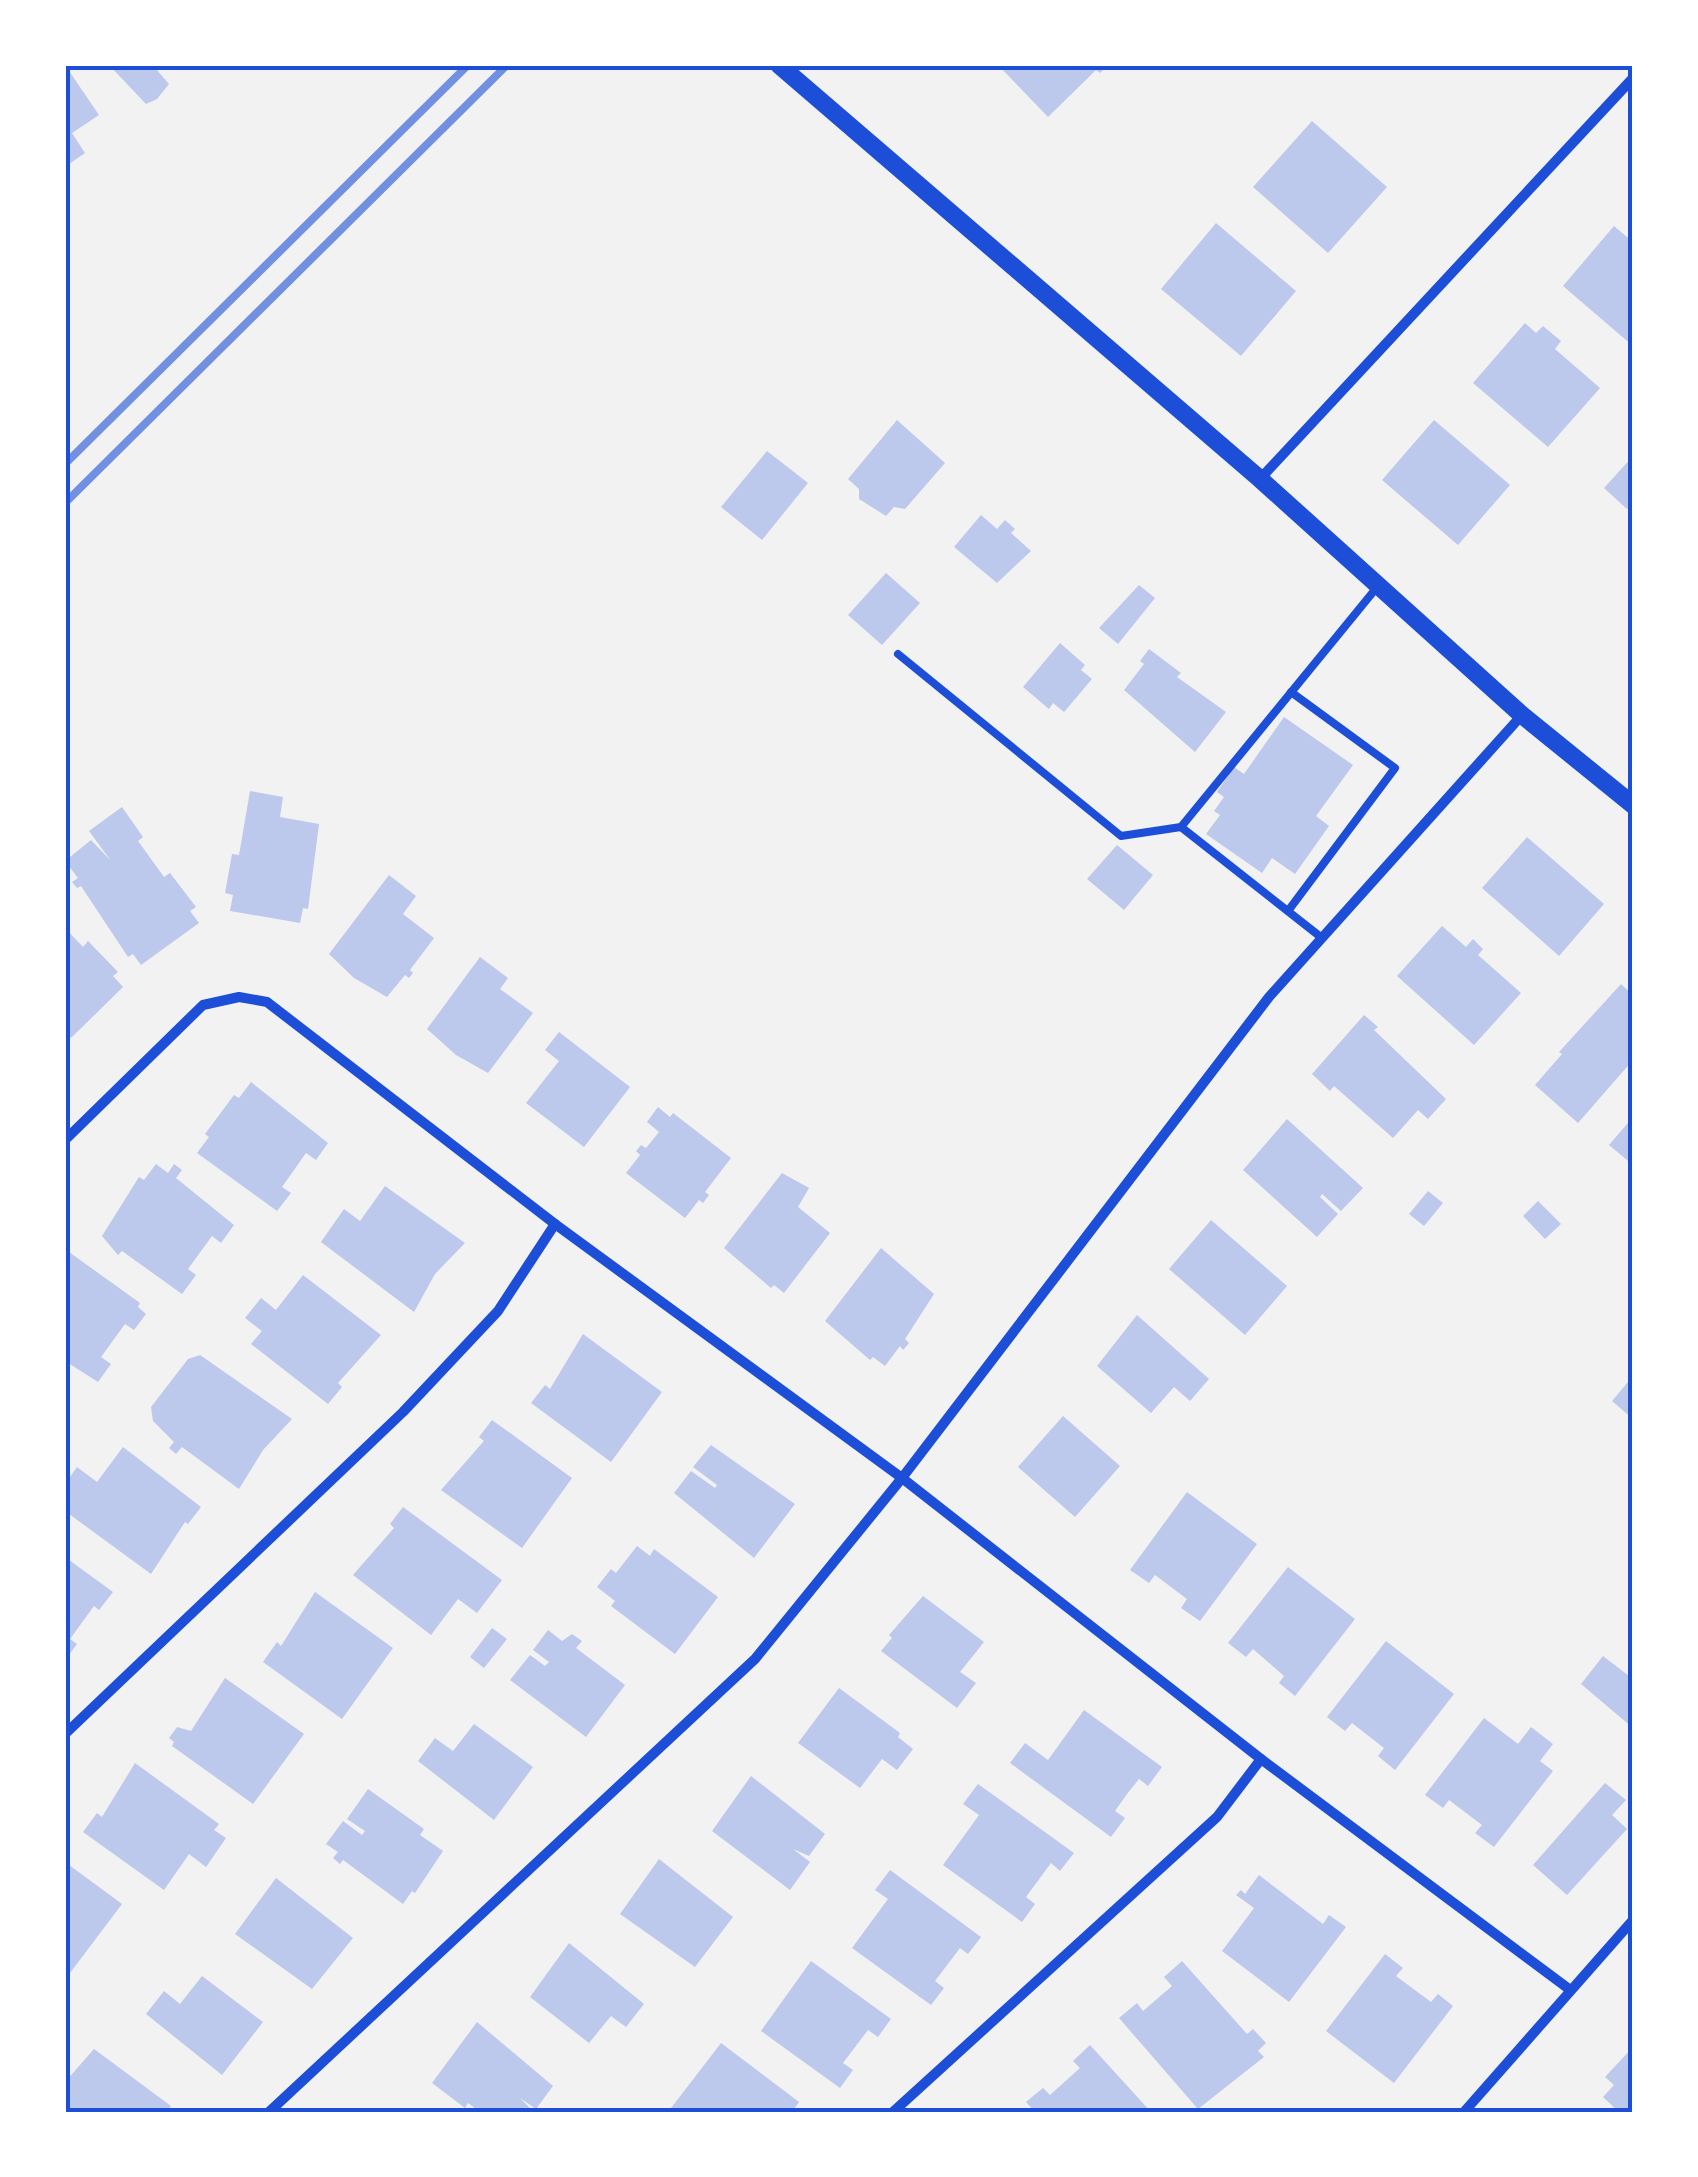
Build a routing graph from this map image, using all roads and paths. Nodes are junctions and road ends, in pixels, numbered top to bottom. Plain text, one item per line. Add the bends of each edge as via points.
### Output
1 (779, 65) edge
2 (1633, 78) edge
3 (1260, 480) junction
4 (1378, 586) junction
5 (898, 654) dead end
6 (1291, 692) junction
7 (1522, 714) junction
8 (1633, 805) edge
9 (1181, 827) junction
10 (1288, 911) junction
11 (1322, 938) junction
12 (65, 1140) edge
13 (555, 1224) junction
14 (902, 1478) junction
15 (65, 1734) edge
16 (1261, 1759) junction
17 (1633, 1920) edge
18 (1570, 1989) junction
19 (268, 2112) edge
20 (893, 2112) edge
21 (1464, 2112) edge

1 - 3 street
2 - 3 street
3 - 4 street
4 - 6 lane
4 - 7 street
5 - 9 lane via 1121,836
6 - 9 lane
6 - 10 lane via 1395,768
7 - 8 street
7 - 11 street
9 - 10 lane
10 - 11 lane
11 - 14 street via 1269,996
12 - 13 street via 202,1005 239,996 268,1002
13 - 14 street
13 - 15 street via 498,1311 403,1412
14 - 16 street
14 - 19 street via 756,1659
16 - 18 street
16 - 20 street via 1217,1817
17 - 18 street
18 - 21 street

